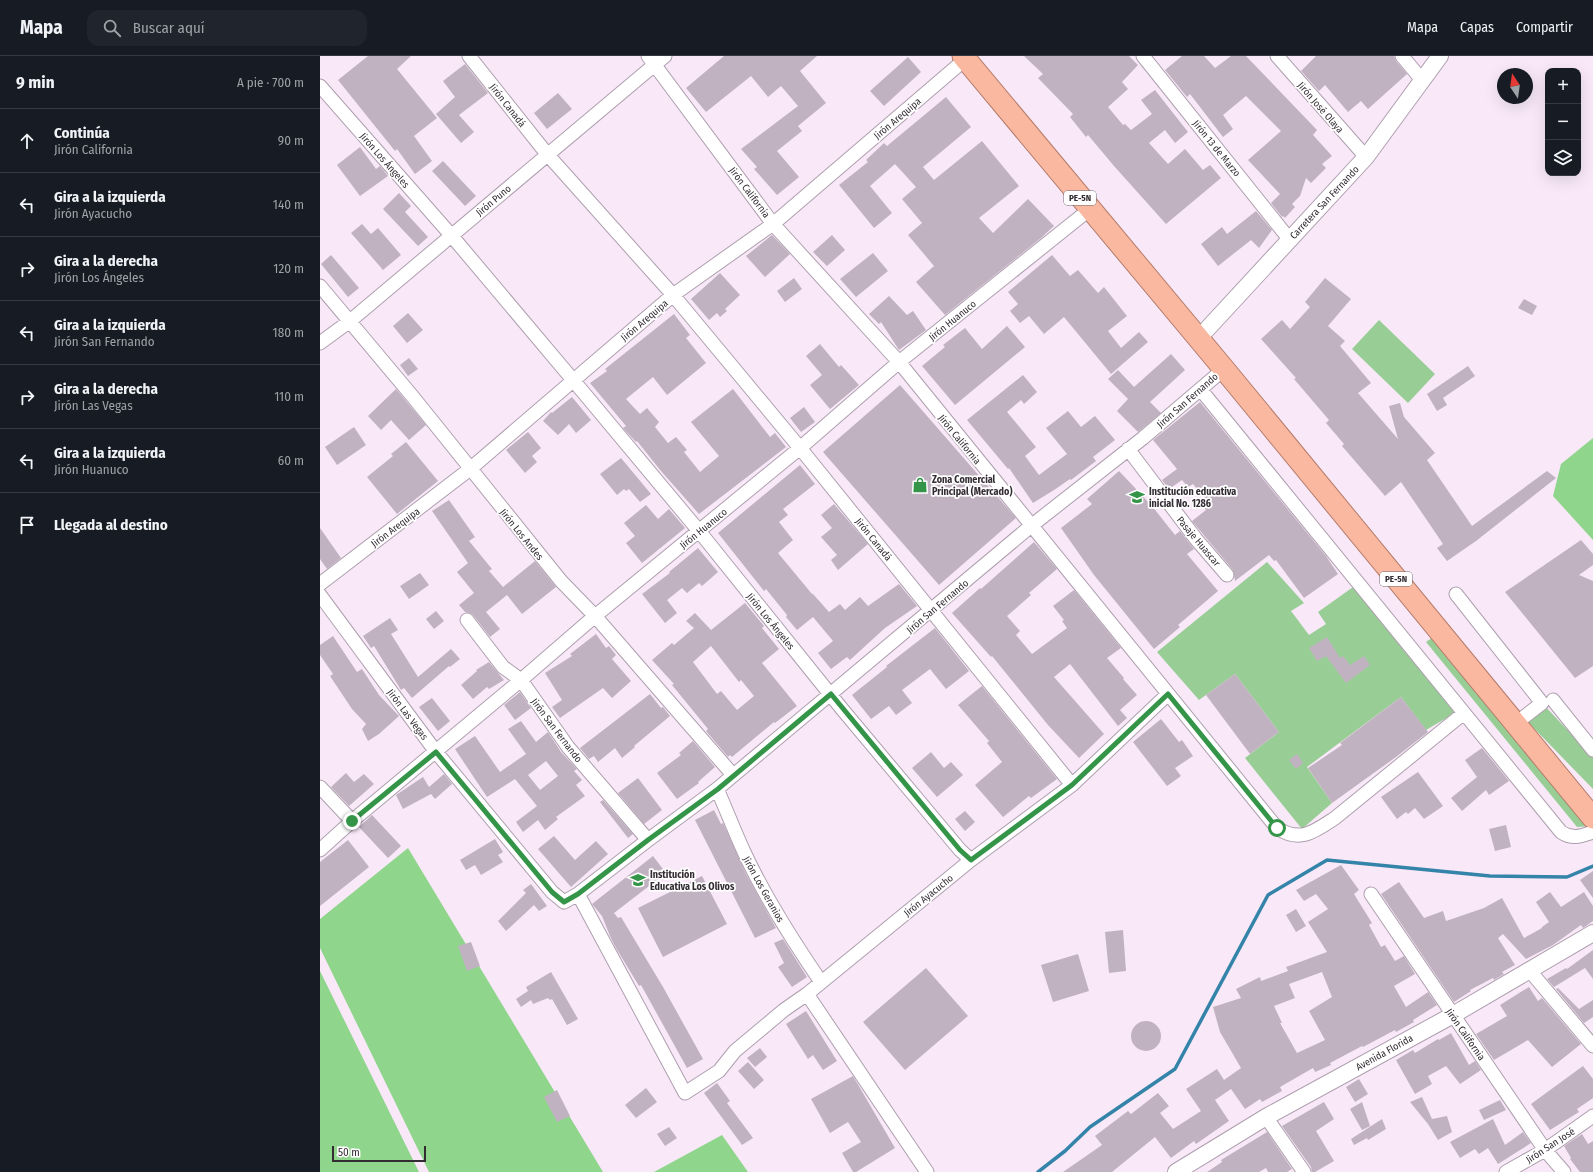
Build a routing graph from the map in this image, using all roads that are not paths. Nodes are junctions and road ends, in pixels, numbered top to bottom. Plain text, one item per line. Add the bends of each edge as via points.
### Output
1 (469, 56) edge
2 (665, 56) edge
3 (1143, 56) edge
4 (1277, 56) edge
5 (1402, 56) edge
6 (1440, 56) edge
7 (967, 57) edge
8 (651, 60) edge
9 (1422, 80) junction
10 (320, 86) edge
11 (547, 154) junction
12 (1366, 157) junction
13 (1090, 209) junction
14 (773, 224) junction
15 (451, 235) junction
16 (1290, 240) junction
17 (320, 286) edge
18 (673, 295) junction
19 (350, 321) junction
20 (1198, 339) junction
21 (320, 343) edge
22 (899, 362) junction
23 (1224, 369) junction
24 (573, 380) junction
25 (1201, 390) junction
26 (800, 448) junction
27 (1128, 449) junction
28 (470, 469) junction
29 (1031, 526) junction
30 (699, 532) junction
31 (1227, 575) dead end
32 (320, 584) edge
33 (1456, 594) dead end
34 (320, 595) edge
35 (932, 610) junction
36 (595, 616) junction
37 (467, 620) dead end
38 (521, 680) junction
39 (831, 694) junction
40 (1168, 694) junction
41 (1552, 700) dead end
42 (1464, 713) junction
43 (1515, 724) junction
44 (1593, 750) edge
45 (436, 752) junction
46 (733, 775) junction
47 (1072, 785) junction
48 (320, 787) edge
49 (718, 789) junction
50 (1593, 818) edge
51 (352, 821) junction
52 (1593, 832) edge
53 (648, 840) junction
54 (320, 850) edge
55 (971, 860) junction
56 (578, 894) junction
57 (1370, 894) dead end
58 (564, 902) joint
59 (1593, 933) edge
60 (1530, 971) junction
61 (821, 982) junction
62 (807, 994) junction
63 (1452, 1015) junction
64 (1593, 1046) edge
65 (1593, 1116) edge
66 (1266, 1117) junction
67 (1545, 1150) junction
68 (928, 1172) edge
69 (1176, 1172) edge
70 (1304, 1172) edge
71 (1506, 1172) edge
72 (1564, 1172) edge

1 - 11 street, Jirón Canadá
2 - 8 street, Jirón Puno
3 - 16 street, Jirón 13 de Marzo
4 - 12 street, Jirón José Olaya
5 - 9 street
6 - 9 street, Carretera San Fernando
7 - 13 highway, PE-5N
7 - 14 street, Jirón Arequipa
8 - 11 street, Jirón Puno
8 - 14 street, Jirón California
9 - 12 street, Carretera San Fernando
10 - 15 street, Jirón Los Ángeles
11 - 15 street, Jirón Puno
11 - 18 street, Jirón Canadá
12 - 16 street, Carretera San Fernando
13 - 20 highway, PE-5N
13 - 22 street, Jirón Huanuco
14 - 18 street, Jirón Arequipa
14 - 22 street, Jirón California
15 - 19 street, Jirón Puno
15 - 24 street, Jirón Los Ángeles
16 - 20 street, Carretera San Fernando
17 - 19 street, Jirón Los Andes
18 - 24 street, Jirón Arequipa
18 - 26 street, Jirón Canadá
19 - 21 street, Jirón Puno
19 - 28 street, Jirón Los Andes
20 - 23 highway, PE-5N
22 - 26 street, Jirón Huanuco
22 - 29 street, Jirón California
23 - 25 street, Jirón San Fernando
23 - 43 highway, PE-5N
24 - 28 street, Jirón Arequipa
24 - 30 street, Jirón Los Ángeles
25 - 27 street, Jirón San Fernando
25 - 42 street
26 - 30 street, Jirón Huanuco
26 - 35 street, Jirón Canadá
27 - 29 street, Jirón San Fernando
27 - 31 street, Pasaje Huascar via 1196,539
28 - 32 street, Jirón Arequipa
28 - 36 street, Jirón Los Andes via 560,581
29 - 35 street, Jirón San Fernando
29 - 40 street, Jirón California
30 - 36 street, Jirón Huanuco
30 - 39 street, Jirón Los Ángeles
33 - 43 street via 1542,703
34 - 45 street, Jirón Las Vegas
35 - 39 street, Jirón San Fernando
35 - 47 street, Jirón Canadá
36 - 38 street, Jirón Huanuco
36 - 46 street, Jirón Los Andes
37 - 38 street, Jirón San Fernando via 503,667
38 - 45 street, Jirón Huanuco
38 - 53 street, Jirón San Fernando via 568,747
39 - 46 street, Jirón San Fernando
39 - 55 street, Jirón Los Ángeles
40 - 42 street, Jirón California via 1277,828 1298,836 1314,832 1330,822
40 - 47 street, Jirón Ayacucho
41 - 44 street
42 - 52 street via 1561,832 1574,837
43 - 50 highway, PE-5N
45 - 51 street, Jirón Huanuco
45 - 58 street, Jirón Las Vegas via 552,892
46 - 49 street, Jirón San Fernando
47 - 55 street, Jirón Ayacucho
48 - 51 street
49 - 53 street, Jirón San Fernando
49 - 61 street, Jirón Los Geranios via 751,866 791,938
51 - 54 street, Jirón Huanuco
53 - 56 street, Jirón San Fernando
55 - 61 street, Jirón Ayacucho
56 - 58 street, Jirón San Fernando
56 - 62 street, Jirón Ayacucho via 685,1093 719,1071 735,1051
57 - 63 street, Jirón California
59 - 60 street, Avenida Florida
60 - 63 street, Avenida Florida
60 - 64 street
61 - 62 street, Jirón Ayacucho
62 - 68 street
63 - 66 street, Avenida Florida
63 - 67 street, Jirón California
65 - 67 street, Jirón San José
66 - 69 street, Avenida Florida
66 - 70 street
67 - 71 street, Jirón San José
67 - 72 street, Jirón California

